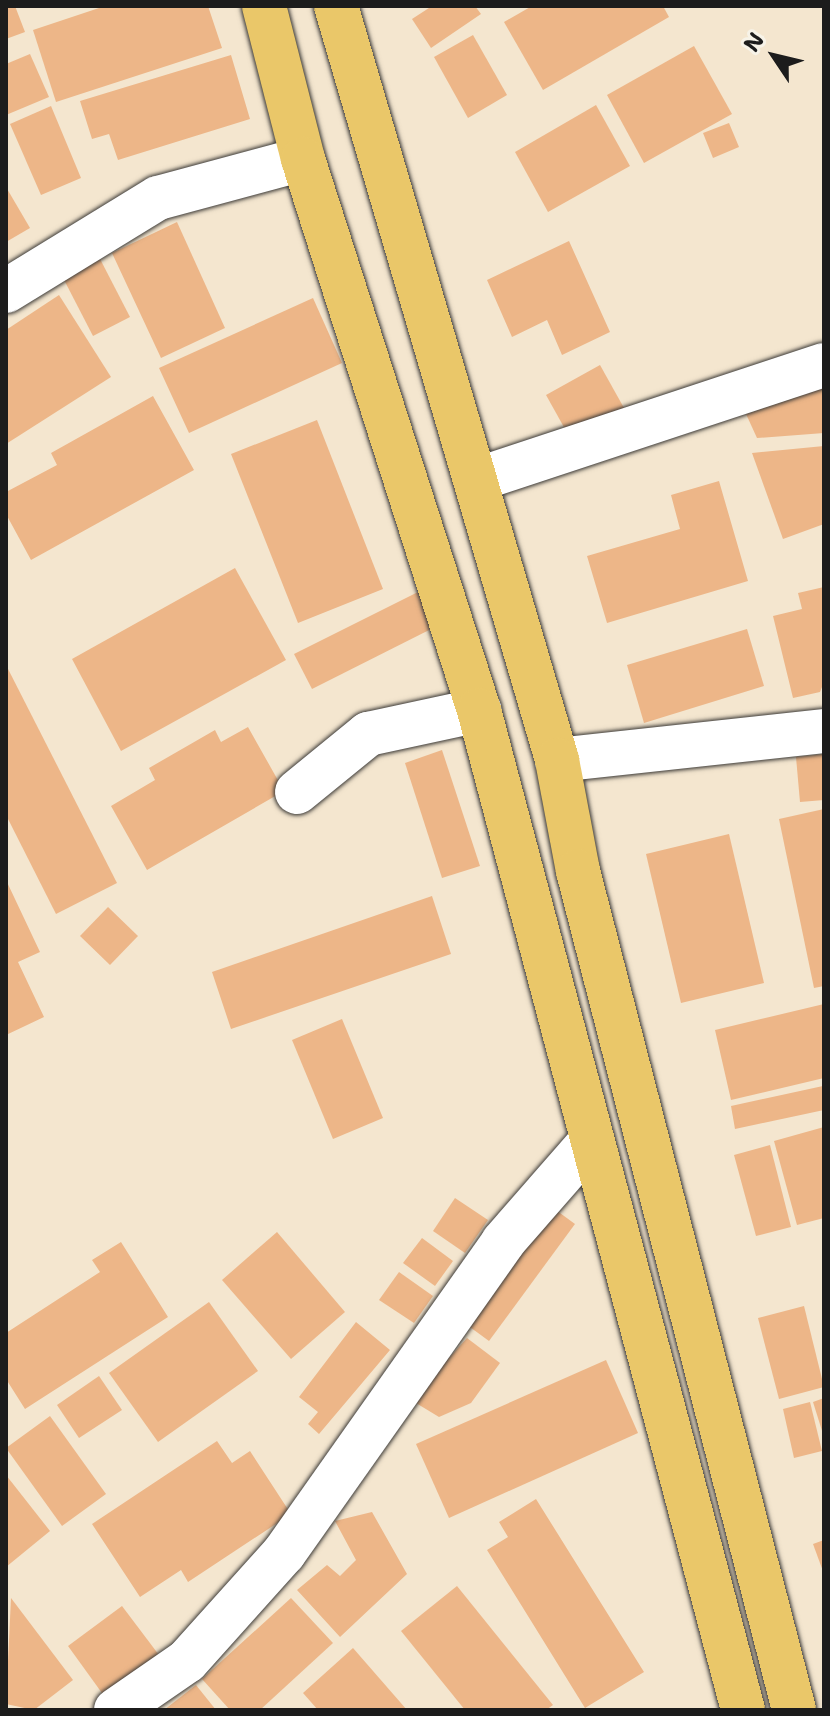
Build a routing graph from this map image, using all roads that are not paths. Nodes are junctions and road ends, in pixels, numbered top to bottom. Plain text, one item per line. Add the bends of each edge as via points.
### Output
1 (264, 6) edge
2 (336, 6) edge
3 (303, 159) junction
4 (6, 291) edge
5 (824, 365) edge
6 (479, 479) junction
7 (479, 710) junction
8 (824, 731) edge
9 (557, 760) junction
10 (297, 792) dead end
11 (592, 1140) junction
12 (116, 1710) edge
13 (743, 1710) edge
14 (794, 1710) edge

1 - 3 main road
2 - 6 main road
3 - 4 street via 158,198
3 - 7 main road
5 - 6 street
6 - 9 main road
7 - 10 street via 368,734
7 - 11 main road
8 - 9 street
9 - 14 main road via 578,871
11 - 12 street via 503,1242 284,1553 187,1661
11 - 13 main road

